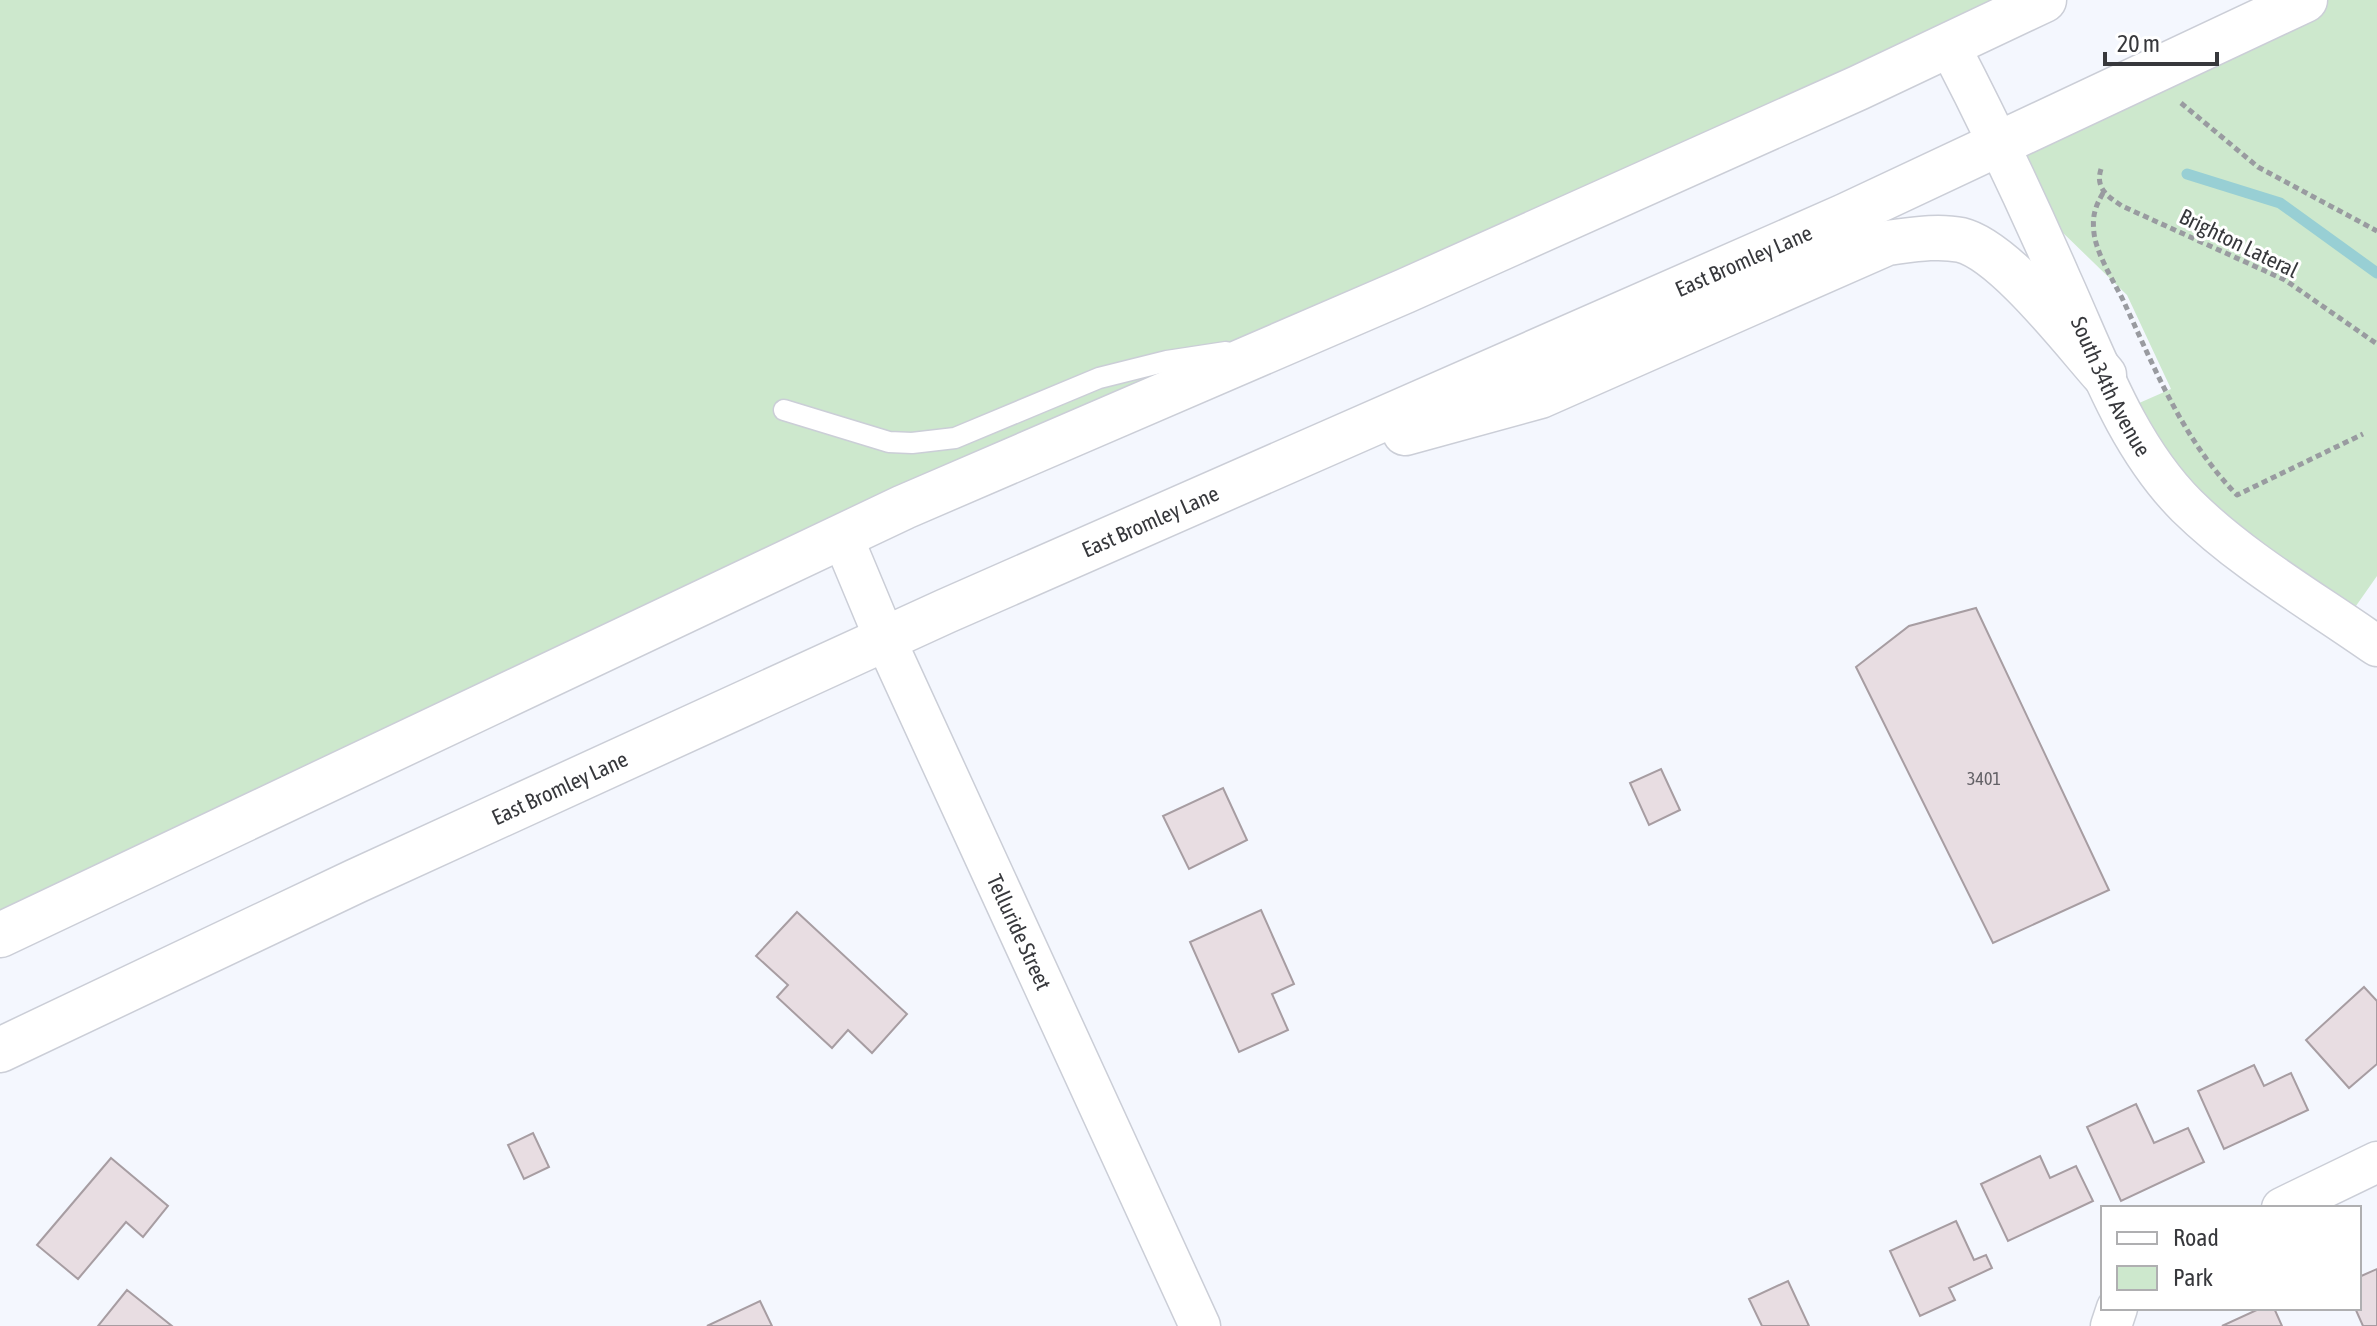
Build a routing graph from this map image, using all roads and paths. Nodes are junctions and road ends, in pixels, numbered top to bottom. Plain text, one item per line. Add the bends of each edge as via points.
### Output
1 (2044, 0) edge
2 (2305, 0) edge
3 (1949, 45) junction
4 (2152, 73) junction
5 (2001, 144) junction
6 (2101, 169) dead end
7 (2103, 193) junction
8 (2377, 231) edge
9 (1281, 343) junction
10 (2377, 344) edge
11 (2104, 375) junction
12 (784, 410) dead end
13 (2363, 434) dead end
14 (1268, 470) junction
15 (842, 536) junction
16 (885, 639) junction
17 (2377, 646) edge
18 (0, 935) edge
19 (0, 1050) edge
20 (2377, 1162) edge
21 (2286, 1206) edge
22 (1200, 1326) edge

1 - 3 main road
2 - 4 main road, East Bromley Lane
3 - 5 street, South 34th Avenue
3 - 9 main road
4 - 5 main road, East Bromley Lane
4 - 8 path via 2186,109 2258,167
5 - 11 street, South 34th Avenue
5 - 14 main road, East Bromley Lane
6 - 7 path
7 - 10 path, Brighton Lateral via 2285,280
7 - 13 path via 2093,210 2094,236 2111,276 2175,411 2237,495
9 - 12 lane via 1099,378 955,438 889,442
9 - 15 main road
11 - 14 main road via 2031,293 1982,248 1931,238 1887,243 1540,396
11 - 17 street, South 34th Avenue via 2150,460 2187,505 2243,554
14 - 16 main road, East Bromley Lane
15 - 16 street, Telluride Street
15 - 18 main road
16 - 19 main road, East Bromley Lane
16 - 22 street, Telluride Street
20 - 21 street

